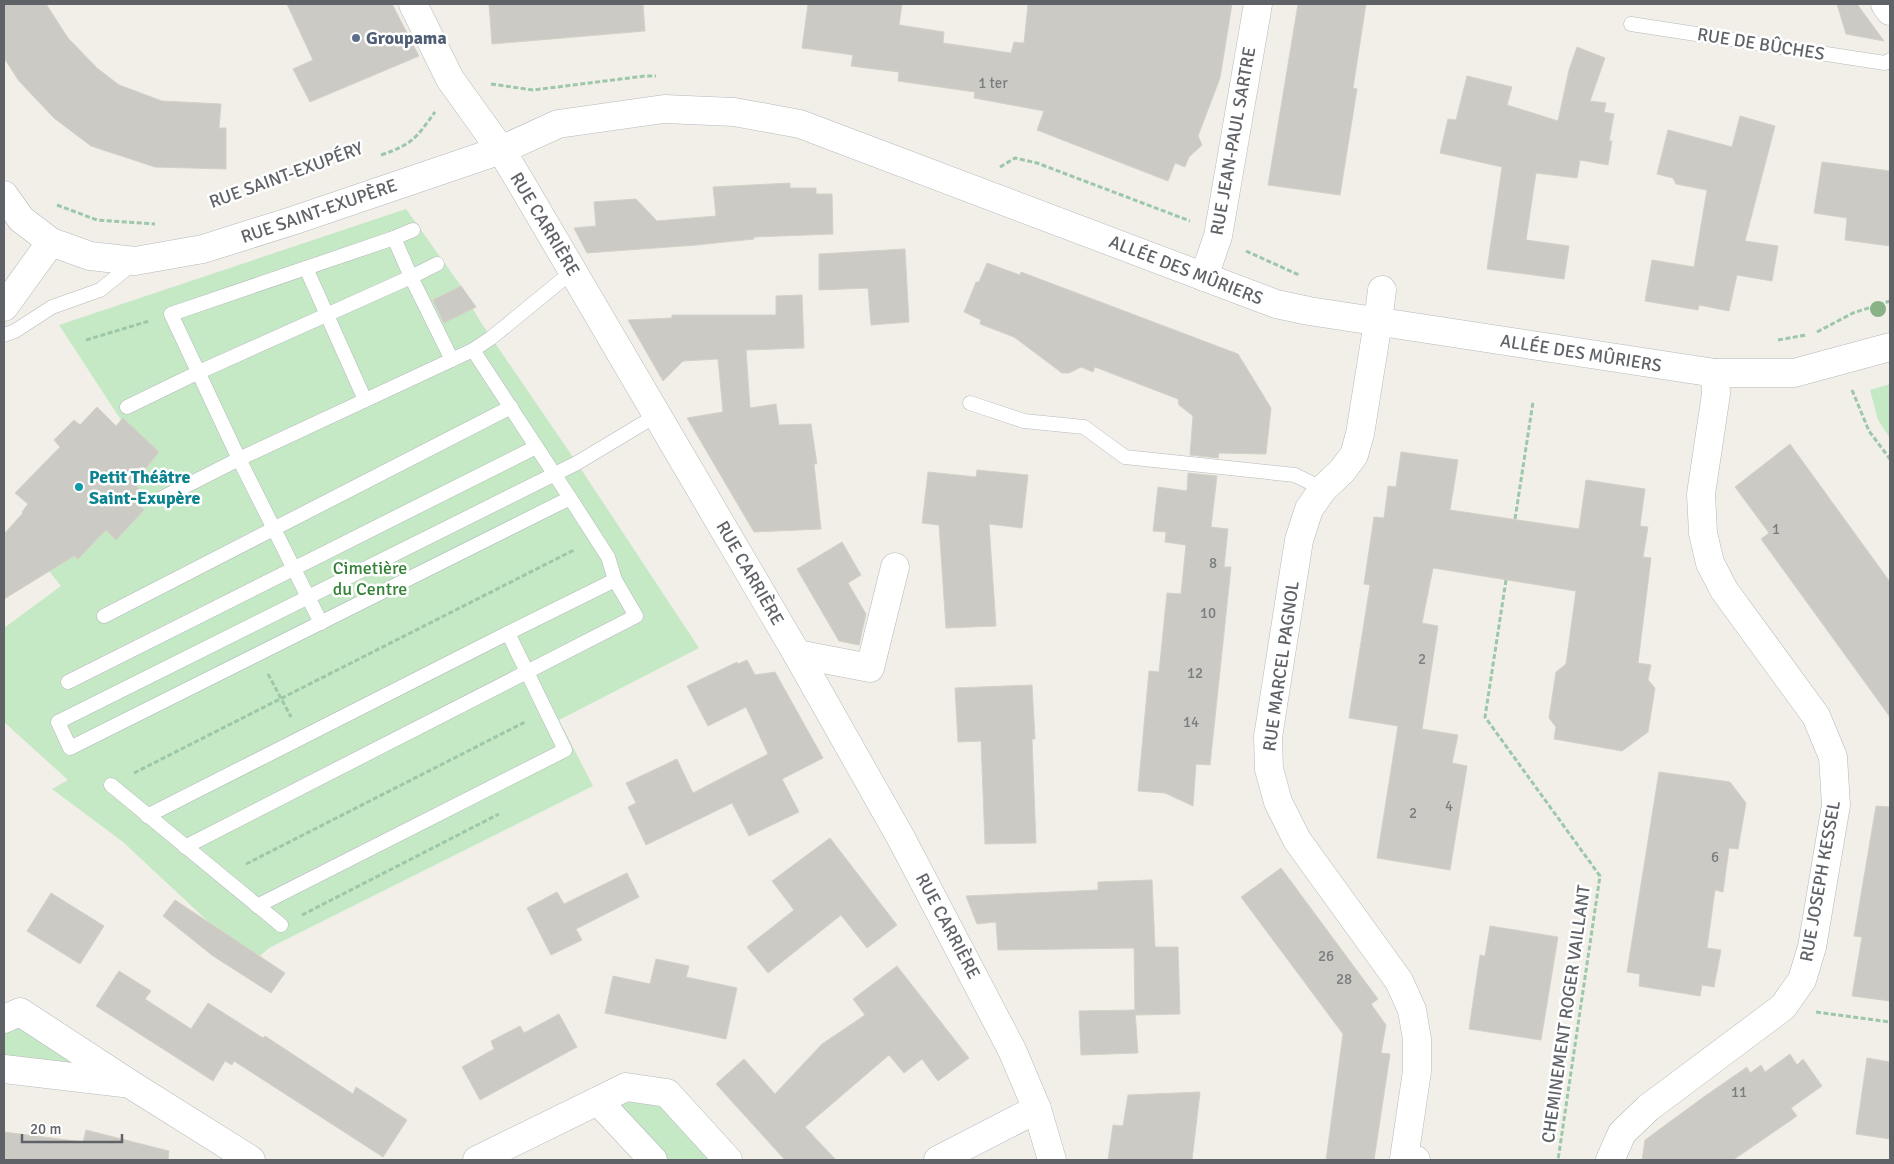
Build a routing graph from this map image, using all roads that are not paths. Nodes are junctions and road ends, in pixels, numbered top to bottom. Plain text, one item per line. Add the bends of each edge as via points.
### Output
1 (413, 4) edge
2 (1258, 4) edge
3 (1885, 4) edge
4 (1890, 11) edge
5 (1631, 24) dead end
6 (1890, 60) edge
7 (501, 150) junction
8 (4, 195) edge
9 (413, 230) dead end
10 (394, 238) junction
11 (51, 242) junction
12 (135, 261) junction
13 (437, 264) dead end
14 (306, 268) junction
15 (573, 271) junction
16 (411, 277) junction
17 (1204, 277) junction
18 (1382, 290) dead end
19 (4, 307) edge
20 (326, 315) junction
21 (1378, 322) junction
22 (4, 335) edge
23 (1890, 347) edge
24 (473, 350) junction
25 (452, 360) junction
26 (199, 372) junction
27 (1715, 374) junction
28 (365, 400) junction
29 (970, 403) dead end
30 (128, 407) dead end
31 (511, 407) junction
32 (657, 414) junction
33 (536, 447) junction
34 (239, 459) junction
35 (554, 474) junction
36 (1323, 490) junction
37 (162, 498) dead end
38 (570, 498) junction
39 (274, 529) junction
40 (895, 567) dead end
41 (294, 569) junction
42 (614, 580) junction
43 (308, 596) junction
44 (104, 616) dead end
45 (321, 623) junction
46 (508, 633) junction
47 (797, 654) junction
48 (527, 672) junction
49 (68, 682) dead end
50 (111, 785) road end
51 (147, 816) junction
52 (185, 847) junction
53 (257, 906) junction
54 (281, 926) dead end
55 (4, 1018) edge
56 (4, 1069) edge
57 (130, 1084) junction
58 (598, 1101) junction
59 (1037, 1109) junction
60 (242, 1157) edge
61 (477, 1160) edge
62 (653, 1160) edge
63 (728, 1160) edge
64 (938, 1160) edge
65 (1052, 1160) edge
66 (1416, 1160) edge
67 (1610, 1160) edge

1 - 7 street, RUE CARRIÈRE via 450,79
2 - 17 street, RUE JEAN-PAUL SARTRE via 1218,236
3 - 4 street
5 - 6 lane, RUE DE BÛCHES via 1885,63
7 - 12 street, RUE SAINT-EXUPÈRE via 203,250
7 - 15 street, RUE CARRIÈRE
7 - 17 street, ALLÉE DES MÛRIERS via 558,124 664,110 734,112 800,124
8 - 11 street, RUE SAINT-EXUPÈRE via 21,219
9 - 10 lane
10 - 14 lane
10 - 16 lane
11 - 12 street, RUE SAINT-EXUPÈRE via 90,256
11 - 19 street
12 - 22 lane via 100,290 52,307
13 - 16 lane
14 - 20 lane
14 - 26 lane via 172,314
15 - 24 lane
15 - 32 street, RUE CARRIÈRE
16 - 20 lane
16 - 25 lane
17 - 21 street, ALLÉE DES MÛRIERS via 1276,304
18 - 21 street, RUE MARCEL PAGNOL
20 - 26 lane
20 - 28 lane
21 - 27 street, ALLÉE DES MÛRIERS
21 - 36 street, RUE MARCEL PAGNOL via 1354,455
23 - 27 street, ALLÉE DES MÛRIERS via 1794,373
24 - 25 lane
24 - 31 lane
25 - 28 lane
26 - 30 lane
26 - 34 lane
27 - 67 street, RUE JOSEPH KESSEL via 1716,394 1701,494 1703,533 1710,563 1724,590 1816,716 1833,757 1836,805 1812,947 1802,980 1783,1008 1648,1108 1622,1133
28 - 34 lane
29 - 36 lane via 1024,421 1084,427 1124,457 1295,475
31 - 33 lane
31 - 39 lane
32 - 35 lane
32 - 47 street, RUE CARRIÈRE
33 - 35 lane
33 - 41 lane
34 - 37 lane
34 - 39 lane
35 - 38 lane
35 - 43 lane
36 - 66 street, RUE MARCEL PAGNOL via 1309,509 1299,540 1268,737 1269,769 1278,802 1297,840 1399,981 1412,1010 1417,1039 1417,1071 1404,1158
38 - 42 lane via 608,557
38 - 45 lane
39 - 41 lane
39 - 44 lane
40 - 47 street via 870,668
41 - 43 lane
41 - 49 lane
42 - 46 lane
42 - 48 lane via 636,616
43 - 45 lane
43 - 45 lane via 58,722 70,748
46 - 48 lane
46 - 51 lane
47 - 59 street, RUE CARRIÈRE via 901,838 1012,1050
48 - 52 lane
48 - 53 lane via 565,750
50 - 51 lane
51 - 52 lane
52 - 53 lane
53 - 54 lane
55 - 57 street via 20,1012
56 - 57 street
57 - 60 street
58 - 61 street
58 - 62 street
58 - 63 street via 626,1087 667,1094
59 - 64 street
59 - 65 street, RUE CARRIÈRE

